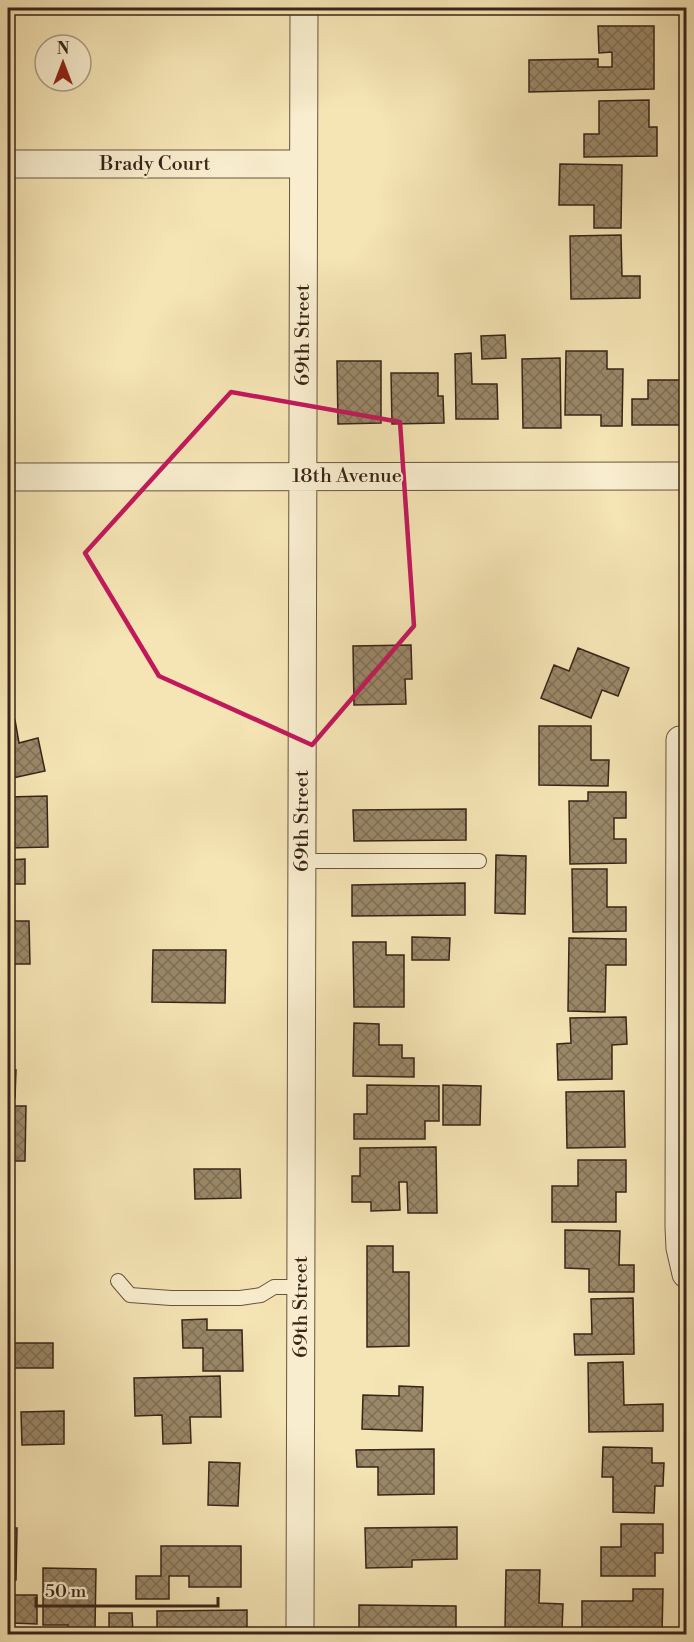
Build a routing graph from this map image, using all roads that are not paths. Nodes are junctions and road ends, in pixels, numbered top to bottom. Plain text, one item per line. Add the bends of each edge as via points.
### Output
1 (304, 8) edge
2 (8, 164) edge
3 (303, 164) junction
4 (303, 476) junction
5 (687, 476) edge
6 (8, 477) edge
7 (681, 740) dead end
8 (302, 861) junction
9 (479, 861) dead end
10 (687, 1274) edge
11 (118, 1281) dead end
12 (301, 1287) junction
13 (300, 1635) edge

1 - 3 street, 69th Street
2 - 3 street, Brady Court
3 - 4 street, 69th Street
4 - 5 street, 18th Avenue
4 - 6 street, 18th Avenue
4 - 8 street, 69th Street
7 - 10 street via 679,1227
8 - 9 lane
8 - 12 street, 69th Street
11 - 12 lane via 129,1295 171,1298 240,1298 273,1287
12 - 13 street, 69th Street

